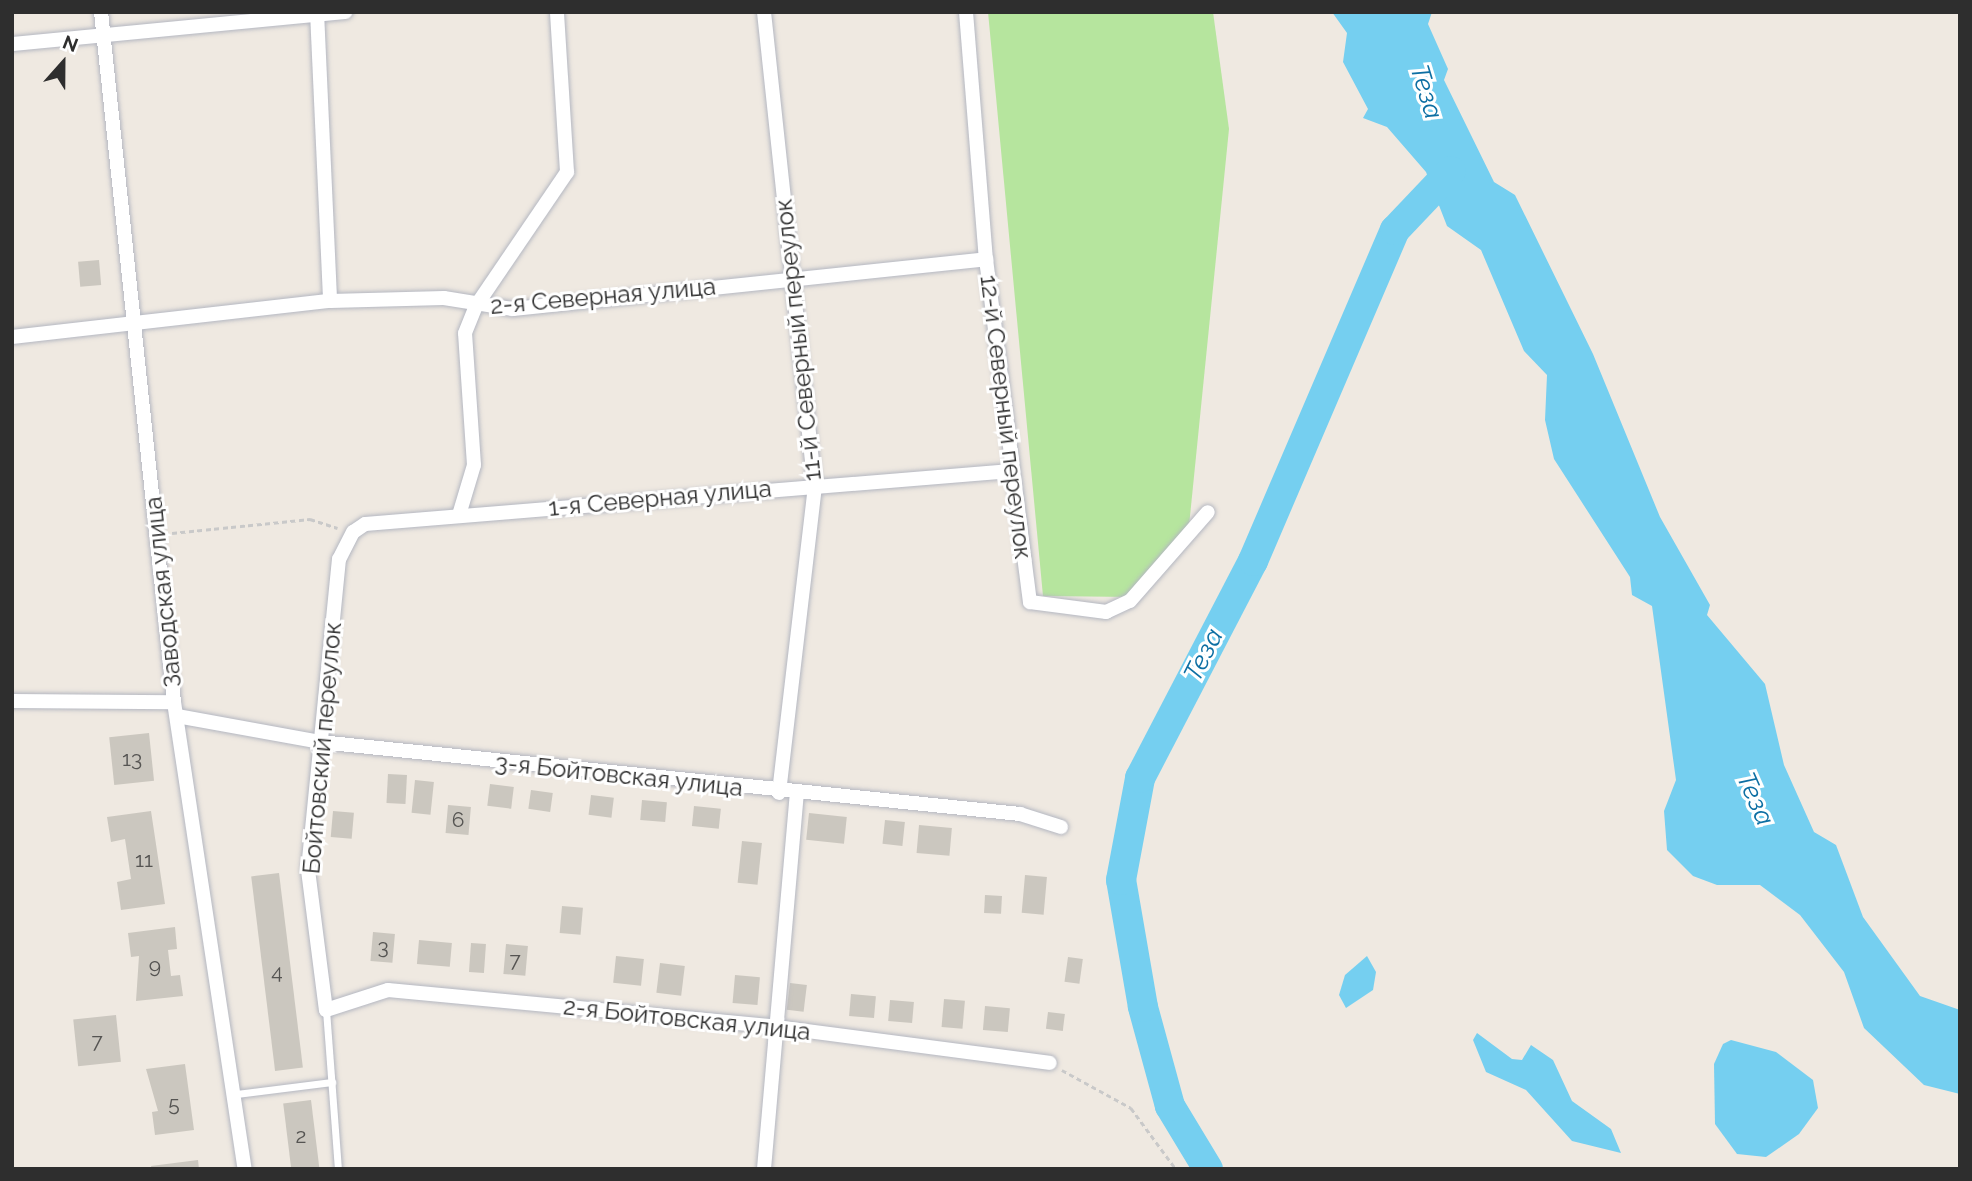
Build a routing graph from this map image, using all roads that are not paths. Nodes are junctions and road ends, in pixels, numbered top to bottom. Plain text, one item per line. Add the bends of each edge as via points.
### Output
1 (101, 12) edge
2 (345, 12) edge
3 (557, 12) edge
4 (764, 12) edge
5 (966, 12) edge
6 (318, 14) edge
7 (102, 32) junction
8 (12, 44) edge
9 (986, 259) junction
10 (791, 280) junction
11 (330, 301) junction
12 (476, 306) junction
13 (130, 325) junction
14 (12, 337) edge
15 (1011, 471) junction
16 (815, 486) junction
17 (1208, 512) dead end
18 (459, 515) junction
19 (353, 532) joint
20 (12, 701) edge
21 (175, 709) junction
22 (320, 743) junction
23 (779, 793) junction
24 (797, 795) junction
25 (1061, 827) dead end
26 (326, 1010) junction
27 (777, 1027) junction
28 (1050, 1063) road end
29 (331, 1082) junction
30 (236, 1094) junction
31 (245, 1169) edge
32 (338, 1169) edge
33 (764, 1169) edge

1 - 7 street, Заводская улица
2 - 6 street
3 - 12 street via 567,172
4 - 10 street, 11-й Северный переулок
5 - 9 street, 12-й Северный переулок
6 - 7 street
6 - 11 street
7 - 8 street
7 - 13 street, Заводская улица
9 - 10 street, 2-я Северная улица
9 - 15 street, 12-й Северный переулок
10 - 12 street, 2-я Северная улица via 513,309
10 - 16 street, 11-й Северный переулок
11 - 12 street, 2-я Северная улица via 444,298
11 - 13 street, 2-я Северная улица
12 - 18 street via 466,333 474,465
13 - 14 street, 2-я Северная улица
13 - 21 street, Заводская улица
15 - 16 street, 1-я Северная улица
15 - 17 street, 12-й Северный переулок via 1030,602 1106,612 1130,601
16 - 18 street, 1-я Северная улица
16 - 23 street, 11-й Северный переулок
18 - 19 street, 1-я Северная улица via 365,524
19 - 22 street, Бойтовский переулок via 339,559
20 - 21 street
21 - 22 street, 3-я Бойтовская улица
21 - 30 street, Заводская улица
22 - 23 street, 3-я Бойтовская улица
22 - 26 street, Бойтовский переулок via 308,864
23 - 24 street, 3-я Бойтовская улица
24 - 25 street, 3-я Бойтовская улица via 1020,814
24 - 27 street
26 - 27 street, 2-я Бойтовская улица via 388,990
26 - 29 lane
27 - 28 street, 2-я Бойтовская улица
27 - 33 street
29 - 30 lane
29 - 32 lane
30 - 31 street, Заводская улица

